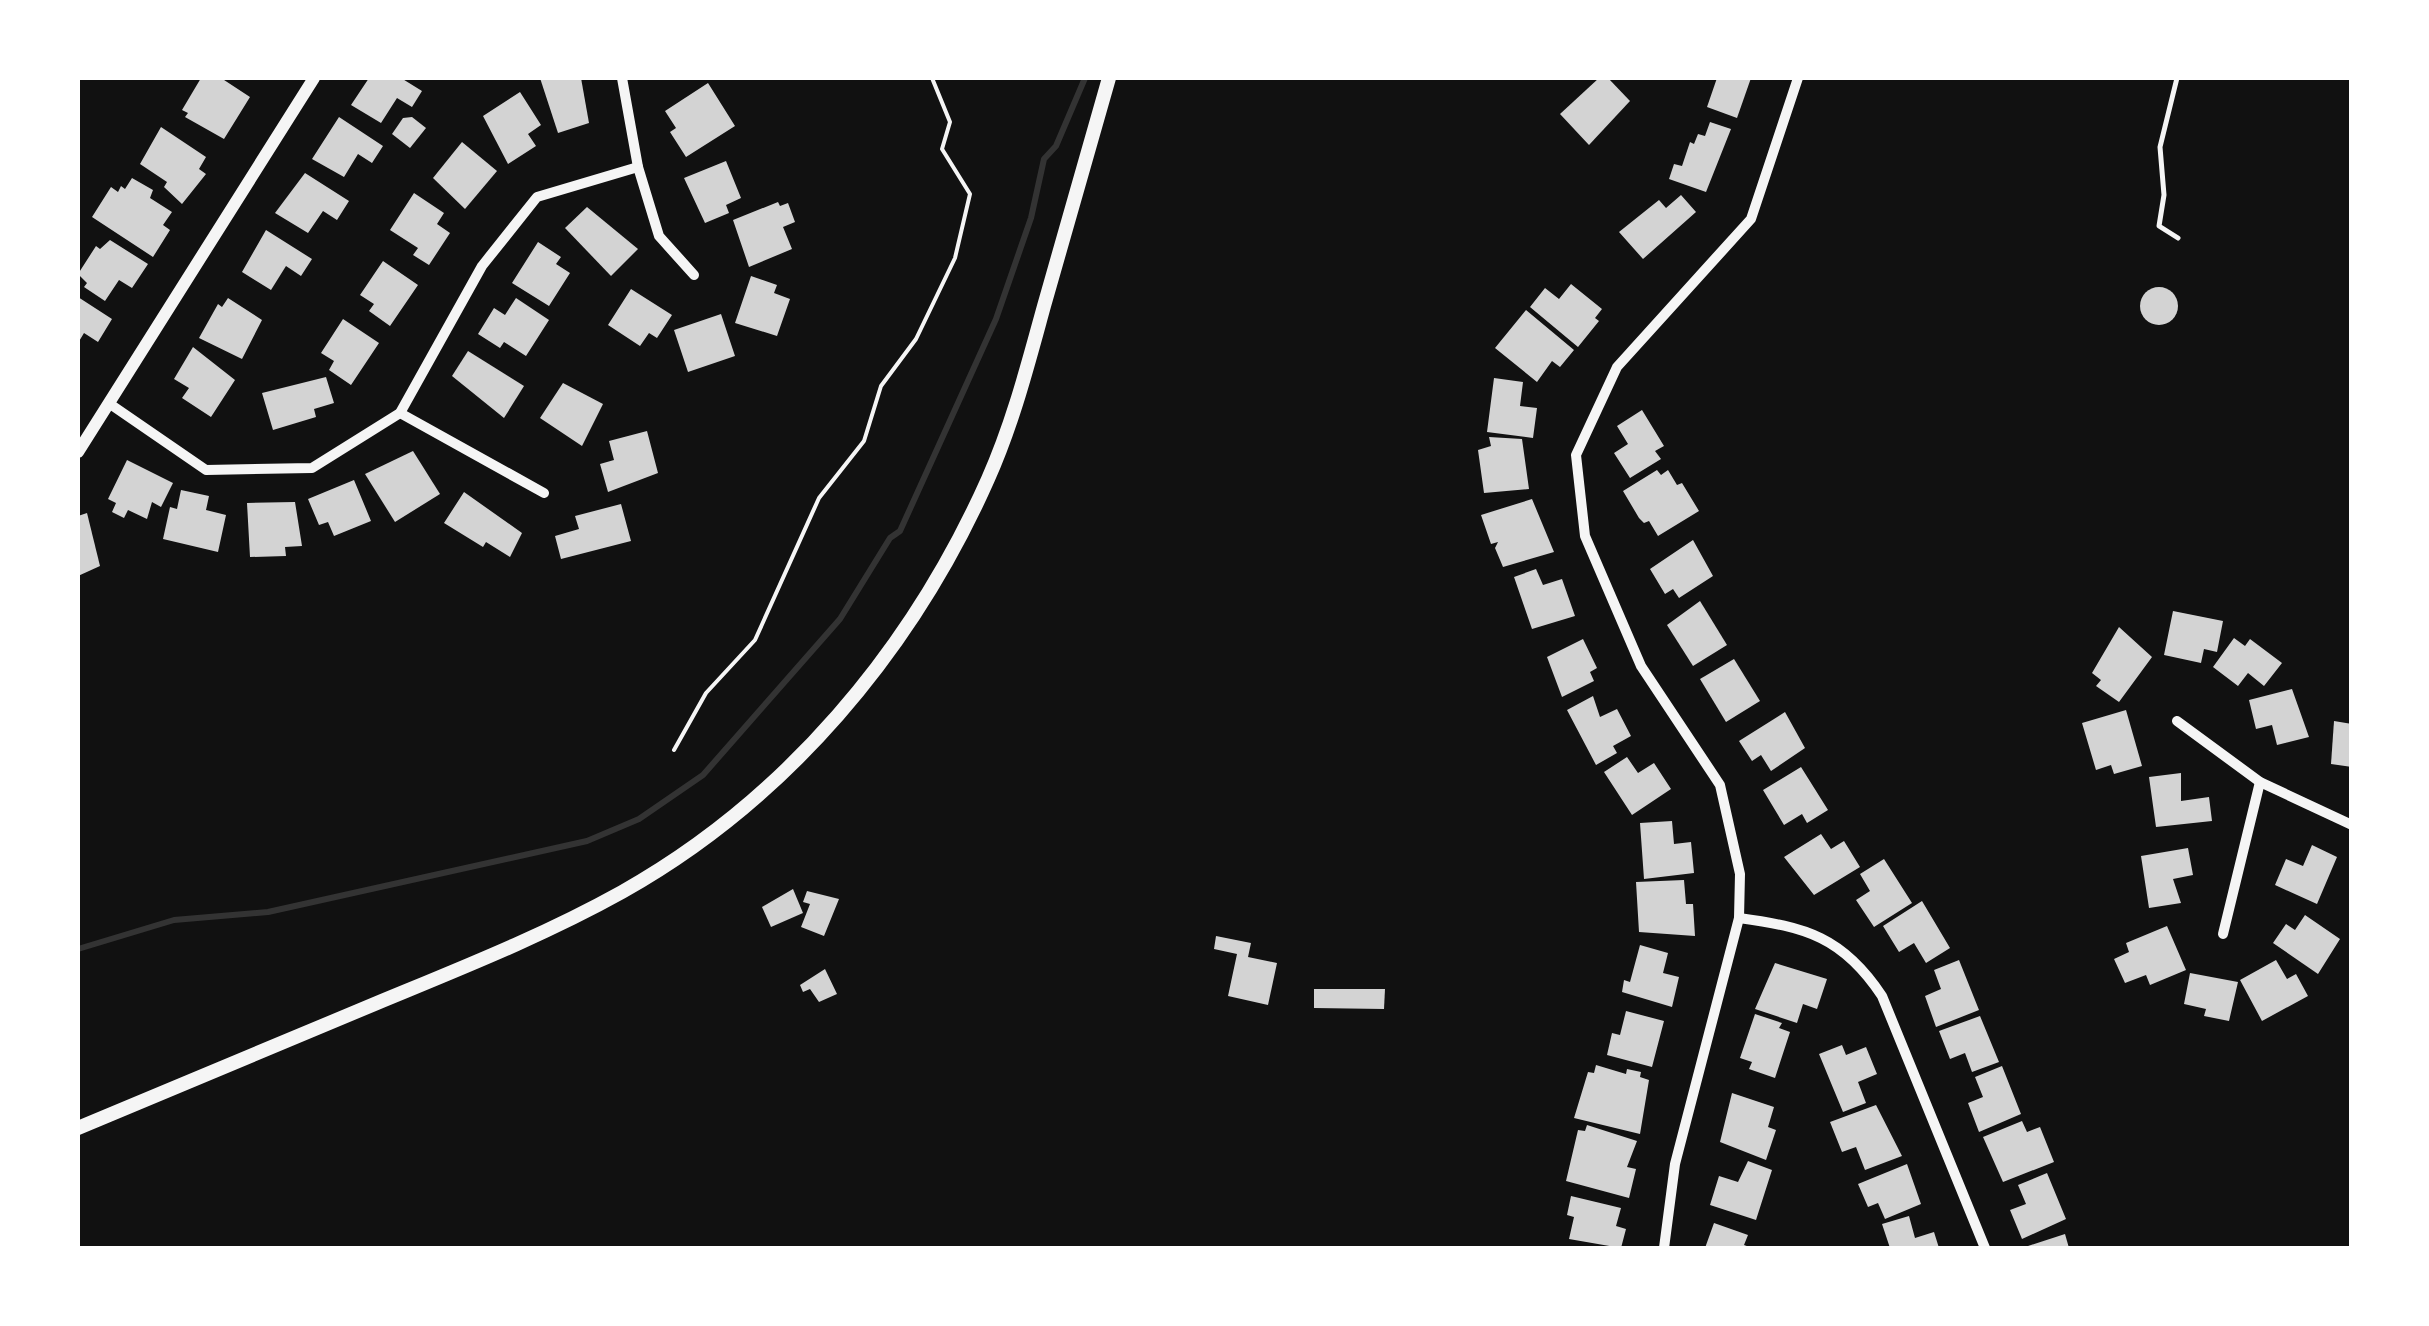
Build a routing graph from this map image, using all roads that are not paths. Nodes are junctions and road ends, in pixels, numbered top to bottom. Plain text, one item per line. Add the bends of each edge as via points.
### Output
1 (314, 78) edge
2 (622, 78) edge
3 (1108, 78) edge
4 (1798, 78) edge
5 (2177, 78) edge
6 (638, 167) junction
7 (2178, 238) dead end
8 (694, 276) dead end
9 (110, 404) junction
10 (400, 413) junction
11 (78, 452) edge
12 (544, 493) dead end
13 (2176, 720) dead end
14 (2260, 782) junction
15 (2352, 826) edge
16 (1739, 918) junction
17 (2224, 934) dead end
18 (78, 1128) edge
19 (1664, 1248) edge
20 (1985, 1248) edge

1 - 9 street
2 - 6 street
3 - 18 main road via 1021,389 989,478 904,631 803,754 707,836 593,908
4 - 16 street via 1751,218 1617,367 1576,455 1585,536 1641,666 1720,785 1736,844
5 - 7 lane via 2160,146 2164,195 2158,226
6 - 8 street via 658,236
6 - 10 street via 538,198 482,266
9 - 10 street via 206,470 312,468
9 - 11 street
10 - 12 street
13 - 14 street
14 - 15 street
14 - 17 street
16 - 19 street via 1675,1164
16 - 20 street via 1828,940 1860,962 1882,996

